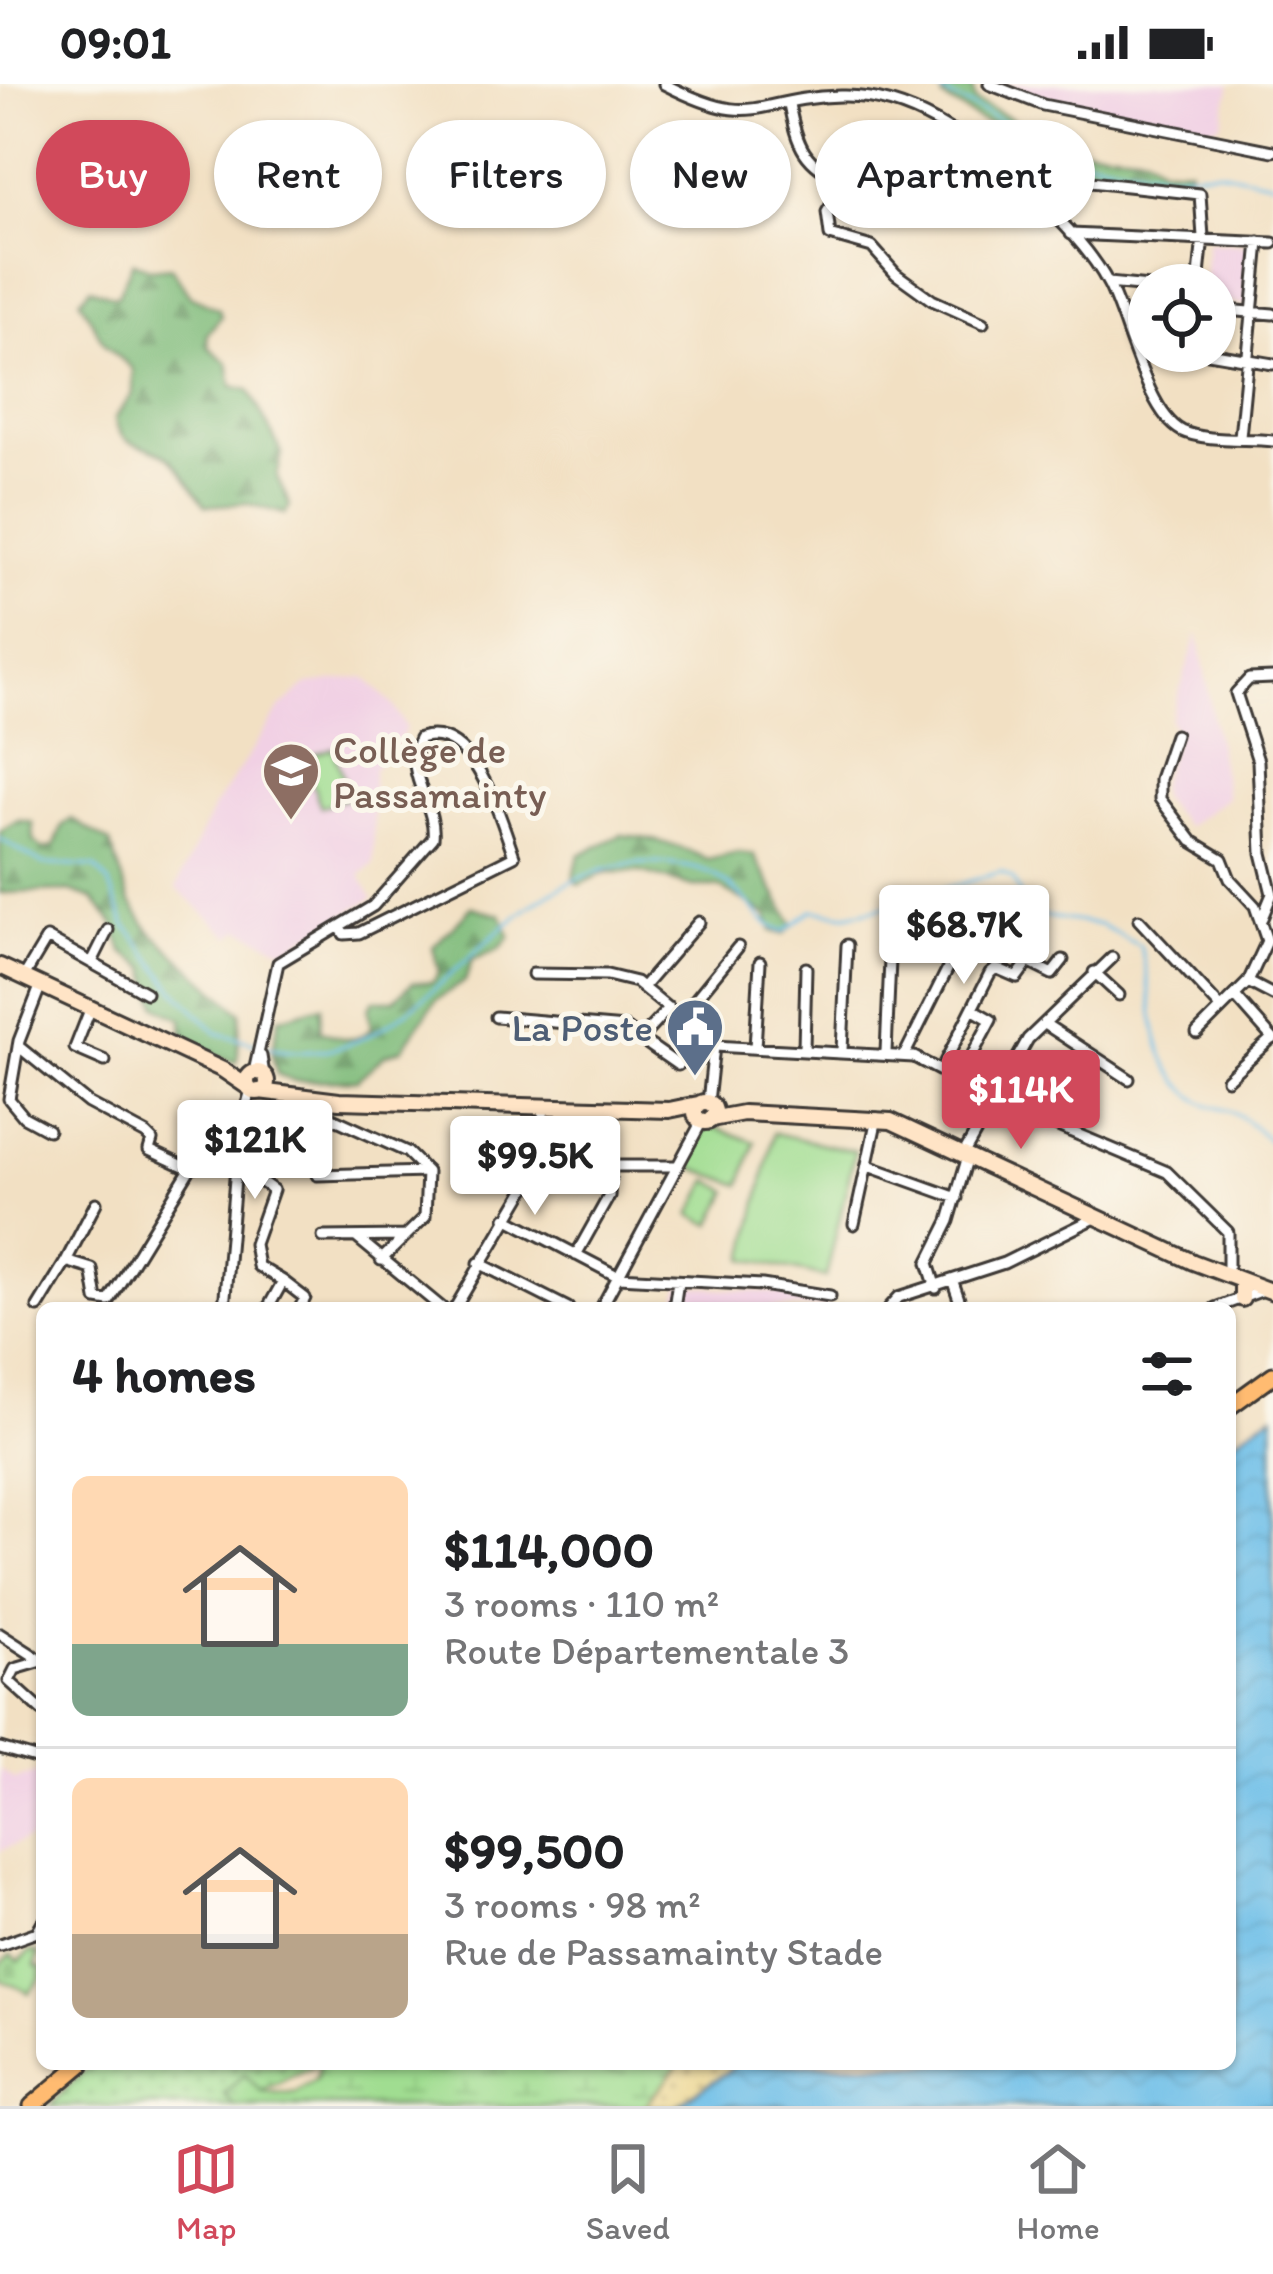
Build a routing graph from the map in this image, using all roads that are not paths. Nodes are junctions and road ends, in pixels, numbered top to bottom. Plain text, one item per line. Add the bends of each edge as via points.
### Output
1 (664, 84) edge
2 (989, 84) edge
3 (789, 104) junction
4 (931, 120) edge
5 (1273, 151) edge
6 (1095, 182) edge
7 (1065, 228) edge
8 (1071, 234) junction
9 (1203, 237) junction
10 (1258, 242) junction
11 (1273, 243) edge
12 (1200, 264) edge
13 (1108, 283) junction
14 (1128, 285) edge
15 (1236, 310) edge
16 (1250, 312) junction
17 (1273, 314) edge
18 (983, 323) dead end
19 (1236, 360) edge
20 (1247, 362) junction
21 (1273, 364) edge
22 (1240, 437) junction
23 (1273, 441) edge
24 (1273, 678) edge
25 (1175, 735) dead end
26 (982, 900) dead end
27 (1262, 918) junction
28 (1139, 920) dead end
29 (699, 922) dead end
30 (340, 926) junction
31 (108, 930) dead end
32 (891, 938) dead end
33 (847, 945) dead end
34 (737, 947) dead end
35 (1112, 958) dead end
36 (1064, 960) dead end
37 (92, 962) junction
38 (760, 962) dead end
39 (0, 967) edge
40 (806, 968) dead end
41 (1094, 972) junction
42 (533, 974) dead end
43 (23, 978) junction
44 (1248, 982) junction
45 (644, 986) junction
46 (40, 987) junction
47 (146, 993) dead end
48 (1119, 995) dead end
49 (1273, 995) edge
50 (1234, 996) junction
51 (669, 1008) junction
52 (1221, 1008) junction
53 (972, 1009) junction
54 (89, 1010) junction
55 (496, 1017) dead end
56 (681, 1017) junction
57 (1045, 1024) junction
58 (1198, 1033) dead end
59 (1273, 1039) edge
60 (639, 1040) junction
61 (709, 1042) junction
62 (18, 1046) junction
63 (755, 1048) junction
64 (804, 1049) junction
65 (842, 1051) junction
66 (886, 1052) junction
67 (905, 1054) junction
68 (105, 1061) dead end
69 (941, 1068) junction
70 (960, 1078) junction
71 (1129, 1079) dead end
72 (1227, 1079) dead end
73 (256, 1081) junction
74 (321, 1099) junction
75 (995, 1100) junction
76 (544, 1105) junction
77 (704, 1111) junction
78 (878, 1118) junction
79 (48, 1130) dead end
80 (239, 1132) junction
81 (966, 1155) junction
82 (238, 1165) junction
83 (539, 1166) junction
84 (610, 1166) junction
85 (678, 1166) junction
86 (868, 1166) junction
87 (190, 1169) junction
88 (427, 1172) junction
89 (317, 1175) dead end
90 (957, 1198) junction
91 (96, 1203) dead end
92 (506, 1218) junction
93 (1095, 1218) junction
94 (854, 1224) dead end
95 (404, 1236) junction
96 (323, 1237) dead end
97 (356, 1238) junction
98 (576, 1255) junction
99 (381, 1260) junction
100 (66, 1261) junction
101 (479, 1263) junction
102 (619, 1277) junction
103 (1235, 1279) junction
104 (284, 1281) junction
105 (678, 1282) junction
106 (953, 1282) junction
107 (936, 1288) junction
108 (1270, 1290) edge
109 (830, 1296) dead end
110 (1242, 1299) junction
111 (41, 1302) edge
112 (225, 1302) edge
113 (272, 1302) edge
114 (302, 1302) edge
115 (434, 1302) edge
116 (458, 1302) edge
117 (549, 1302) edge
118 (604, 1302) edge
119 (675, 1302) edge
120 (895, 1302) edge
121 (960, 1302) edge
122 (1233, 1302) edge
123 (1272, 1376) edge
124 (1236, 1402) edge
125 (0, 1634) edge
126 (36, 1657) edge
127 (36, 1663) edge
128 (36, 1706) edge
129 (0, 1748) edge
130 (36, 1758) edge
131 (36, 1932) edge
132 (0, 1945) edge
133 (74, 2070) edge
134 (76, 2070) edge
135 (32, 2106) edge
136 (44, 2106) edge

1 - 3 street via 725,112
2 - 5 street via 1043,105
3 - 4 street via 841,96 908,107
3 - 18 street via 797,146 812,166 845,182 826,212 830,235 872,247 932,299
6 - 9 street via 1193,192 1202,199
7 - 8 street
8 - 9 street
8 - 13 street
9 - 10 street
9 - 12 street
10 - 11 street
10 - 16 street
13 - 14 street
13 - 22 street via 1164,418 1186,433
15 - 16 street
16 - 17 street
16 - 20 street
19 - 20 street
20 - 21 street
20 - 22 street
22 - 23 street
24 - 27 street via 1249,679 1236,693 1258,761 1272,894
25 - 27 street via 1160,799 1192,841 1222,860
26 - 67 street
27 - 44 street via 1268,947
28 - 52 street
29 - 45 street
30 - 30 street via 344,934 358,933 514,856 479,769 444,740 420,738 414,761 433,838 373,906
30 - 73 street via 278,963
31 - 37 street
32 - 66 street
33 - 65 street
34 - 56 street
35 - 41 street
36 - 53 street via 1052,974 1028,962 1016,977 996,968
37 - 43 street via 47,938
37 - 47 street
38 - 63 street
39 - 43 main road
40 - 64 street
41 - 48 street
41 - 57 street
42 - 45 street via 608,974
43 - 46 main road
44 - 49 street
44 - 50 street
45 - 51 street
46 - 54 main road
46 - 62 street
50 - 52 street
50 - 59 street
51 - 56 street
51 - 60 street
52 - 58 street
53 - 69 street
53 - 70 street via 991,1020
54 - 68 street via 75,1048
54 - 73 main road
55 - 60 street via 603,1023
56 - 61 street
57 - 71 street
57 - 75 street via 1016,1055
59 - 72 street
60 - 61 street via 678,1065
61 - 63 street
61 - 77 street
62 - 79 street via 8,1099
62 - 87 street via 88,1103 146,1135 148,1150
63 - 64 street
64 - 65 street
65 - 66 street
66 - 67 street
67 - 69 street
69 - 70 street
70 - 75 street
73 - 74 main road
73 - 80 street
74 - 76 main road
74 - 88 street via 326,1114 407,1152
75 - 81 street
75 - 103 street via 1183,1182 1228,1232
76 - 77 main road
76 - 83 street
77 - 78 main road
77 - 85 street
78 - 81 main road
78 - 86 street
80 - 82 street
80 - 87 street
81 - 90 street
81 - 93 main road
82 - 104 street via 273,1190 254,1259
82 - 112 street
83 - 84 street
83 - 92 street
84 - 85 street
84 - 98 street via 609,1196
85 - 102 street
86 - 90 street
86 - 94 street
87 - 100 street via 109,1301 97,1299 92,1269
88 - 89 street
88 - 95 street via 425,1217
90 - 107 street via 928,1263
91 - 100 street
92 - 98 street
92 - 101 street
93 - 103 main road
93 - 106 street
95 - 97 street
95 - 99 street
96 - 97 street
97 - 99 street
98 - 102 street
99 - 115 street
100 - 111 street
101 - 116 street
101 - 117 street
102 - 105 street
102 - 118 street
103 - 108 main road
103 - 110 main road
104 - 113 street
104 - 114 street
105 - 109 street
105 - 119 street
106 - 107 street
106 - 121 street
107 - 120 street
108 - 110 street
110 - 122 street
123 - 124 main road
125 - 126 street
127 - 128 street via 15,1669 9,1681
129 - 130 street
131 - 132 street
133 - 135 main road
134 - 136 main road

